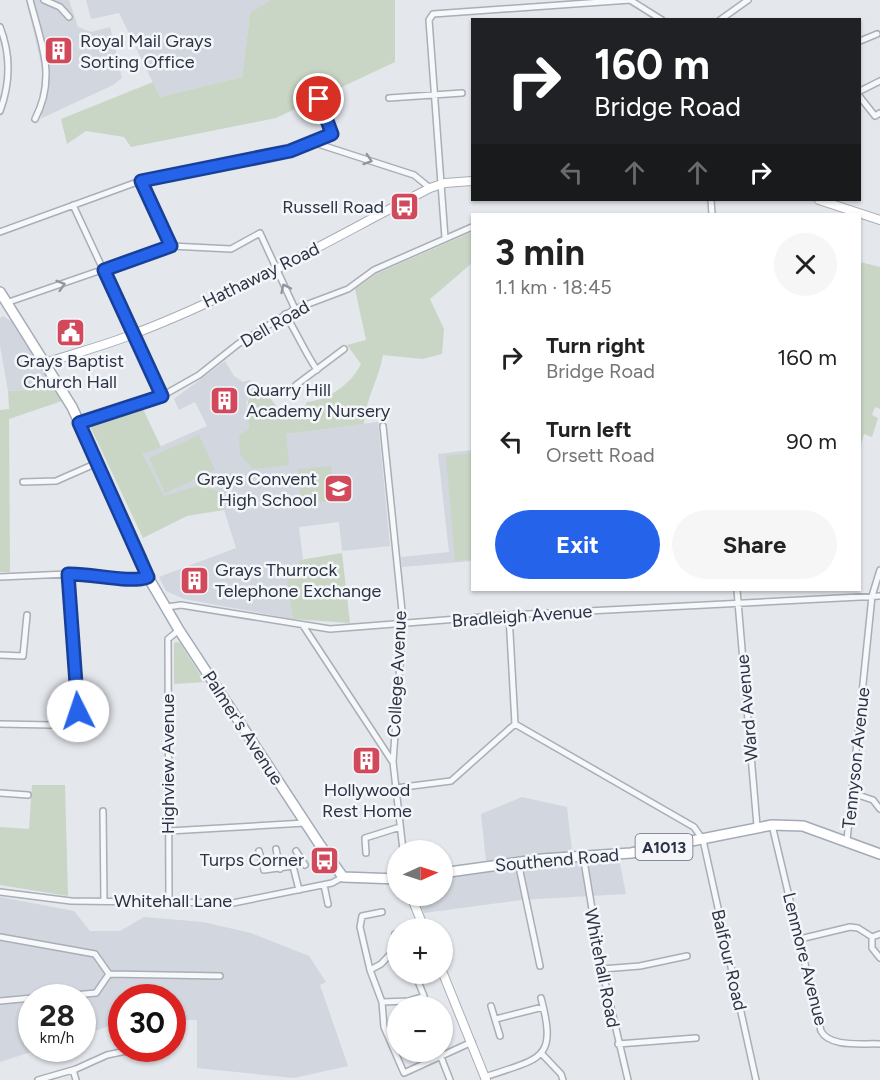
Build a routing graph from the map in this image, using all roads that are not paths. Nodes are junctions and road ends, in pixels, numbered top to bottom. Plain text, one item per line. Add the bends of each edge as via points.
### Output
1 (30, 0) edge
2 (44, 0) edge
3 (748, 0) edge
4 (69, 17) dead end
5 (659, 18) edge
6 (723, 18) edge
7 (0, 27) edge
8 (877, 34) dead end
9 (861, 41) edge
10 (880, 81) edge
11 (861, 90) edge
12 (462, 93) dead end
13 (434, 95) junction
14 (389, 98) dead end
15 (861, 98) edge
16 (319, 99) dead end
17 (0, 111) edge
18 (880, 114) edge
19 (35, 119) dead end
20 (312, 142) junction
21 (141, 181) junction
22 (471, 181) edge
23 (439, 185) junction
24 (430, 188) junction
25 (822, 201) edge
26 (73, 205) junction
27 (859, 213) edge
28 (861, 214) edge
29 (880, 220) edge
30 (471, 227) edge
31 (0, 232) edge
32 (445, 238) junction
33 (171, 246) junction
34 (276, 268) junction
35 (104, 270) junction
36 (3, 300) edge
37 (295, 309) junction
38 (285, 314) junction
39 (134, 334) junction
40 (344, 349) dead end
41 (45, 363) junction
42 (317, 370) junction
43 (296, 385) dead end
44 (162, 396) junction
45 (79, 423) junction
46 (383, 426) dead end
47 (97, 463) junction
48 (23, 482) dead end
49 (880, 570) edge
50 (68, 574) junction
51 (0, 577) edge
52 (148, 577) junction
53 (737, 591) edge
54 (872, 596) junction
55 (880, 596) edge
56 (738, 603) junction
57 (166, 607) junction
58 (27, 615) dead end
59 (509, 615) junction
60 (402, 625) junction
61 (304, 627) junction
62 (179, 630) junction
63 (0, 655) edge
64 (0, 724) edge
65 (514, 724) junction
66 (51, 725) dead end
67 (86, 734) dead end
68 (393, 762) junction
69 (396, 788) junction
70 (0, 793) edge
71 (852, 793) junction
72 (28, 795) dead end
73 (880, 809) edge
74 (103, 811) dead end
75 (305, 823) junction
76 (772, 825) junction
77 (757, 826) junction
78 (400, 827) junction
79 (169, 831) junction
80 (402, 840) edge
81 (702, 840) junction
82 (848, 840) junction
83 (276, 849) dead end
84 (259, 851) dead end
85 (296, 851) dead end
86 (366, 853) dead end
87 (880, 854) edge
88 (583, 855) junction
89 (301, 859) junction
90 (518, 862) junction
91 (305, 865) dead end
92 (293, 866) junction
93 (280, 868) junction
94 (453, 871) edge
95 (343, 877) junction
96 (387, 879) edge
97 (324, 885) junction
98 (299, 890) junction
99 (0, 892) edge
100 (104, 901) junction
101 (169, 904) junction
102 (328, 904) dead end
103 (382, 912) dead end
104 (880, 934) edge
105 (0, 937) edge
106 (872, 937) junction
107 (800, 939) junction
108 (687, 956) dead end
109 (387, 958) edge
110 (880, 958) edge
111 (540, 966) dead end
112 (602, 969) junction
113 (370, 970) junction
114 (110, 974) junction
115 (220, 976) dead end
116 (419, 984) edge
117 (447, 984) edge
118 (96, 993) edge
119 (424, 996) edge
120 (541, 998) dead end
121 (18, 999) edge
122 (0, 1001) edge
123 (382, 1002) junction
124 (387, 1002) edge
125 (491, 1006) dead end
126 (543, 1007) junction
127 (496, 1019) junction
128 (500, 1036) dead end
129 (696, 1038) dead end
130 (472, 1042) junction
131 (618, 1044) junction
132 (880, 1044) edge
133 (453, 1051) edge
134 (542, 1054) junction
135 (108, 1055) edge
136 (429, 1062) edge
137 (443, 1062) edge
138 (73, 1070) junction
139 (404, 1073) junction
140 (486, 1078) edge
141 (38, 1080) edge
142 (76, 1080) edge
143 (407, 1080) edge
144 (450, 1080) edge
145 (563, 1080) edge
146 (627, 1080) edge
147 (756, 1080) edge

1 - 19 street via 48,74
2 - 4 street via 60,7
3 - 6 street
5 - 13 street via 630,0 433,14 429,21
7 - 17 street via 8,67 8,84
8 - 9 street
10 - 11 street
12 - 13 street
13 - 14 street
13 - 23 street
15 - 18 street via 875,116
16 - 20 street via 332,134
20 - 21 street via 290,151
20 -> 24 street via 414,175
21 - 26 street
21 - 33 street
22 - 23 street, Hathaway Road
23 - 24 street, Hathaway Road
23 - 32 street
24 - 34 street, Hathaway Road
25 - 27 street
26 - 31 street
26 - 35 street
28 - 29 street
30 - 32 street, Dell Road
32 - 37 street, Dell Road via 374,270 348,289
33 - 34 street via 231,249 260,233
33 - 35 street
37 -> 34 street
34 - 39 street, Hathaway Road
36 -> 35 street
35 - 39 street
36 - 41 main road, Palmer's Avenue
37 - 38 street, Dell Road
38 - 42 street
38 - 44 street, Dell Road via 199,375
39 - 41 street, Hathaway Road
39 - 44 street
40 - 42 street
41 - 45 main road, Palmer's Avenue
42 - 43 street
44 - 45 street, Dell Road
45 - 47 main road, Palmer's Avenue
46 - 60 street, College Avenue
47 - 48 street via 56,481
47 - 52 main road, Palmer's Avenue
49 - 54 street, Tennyson Avenue
50 - 51 street
50 - 52 street via 90,573 137,581
50 - 67 street via 78,711
52 - 57 main road, Palmer's Avenue
53 - 56 street, Ward Avenue
54 - 55 street, Bradleigh Avenue
54 - 56 street, Bradleigh Avenue
54 - 71 street, Tennyson Avenue
56 - 59 street, Bradleigh Avenue
56 - 77 street, Ward Avenue
57 - 61 street, Bradleigh Avenue via 182,605
57 - 62 main road, Palmer's Avenue
58 - 63 street via 23,656
59 - 60 street, Bradleigh Avenue
59 - 65 street
60 - 61 street, Bradleigh Avenue
60 - 68 street, College Avenue
61 - 68 street
62 - 75 main road, Palmer's Avenue
62 - 79 street, Highview Avenue via 168,639
64 - 66 street
65 - 69 street via 451,781
65 - 81 street via 694,827
68 - 69 street, College Avenue
69 - 78 street, College Avenue
70 - 72 street
71 - 73 street via 873,800
71 - 82 street, Tennyson Avenue
74 - 100 street
75 - 79 street
75 - 95 main road, Palmer's Avenue
76 - 77 main road, Southend Road / A1013
76 - 82 main road, Southend Road / A1013 via 803,826
76 - 107 street, Lenmore Avenue
77 - 81 main road, Southend Road / A1013
78 - 80 street, College Avenue
78 - 86 street via 365,838
79 - 101 street, Highview Avenue
81 - 88 main road, Southend Road / A1013 via 631,853
81 - 147 street, Balfour Road
82 - 87 main road, Southend Road / A1013
83 - 93 street
84 - 93 street via 264,870
85 - 89 street
88 - 90 main road, Southend Road / A1013
88 - 112 street, Whitehall Road
89 - 91 street
89 - 92 street
90 - 94 main road, Southend Road / A1013
90 - 111 street
92 - 93 street
92 - 98 street
95 - 96 main road
95 - 97 street, Whitehall Lane
97 - 98 street, Whitehall Lane
97 - 102 street
98 - 101 street, Whitehall Lane via 233,903
99 - 100 street, Whitehall Lane
100 - 101 street, Whitehall Lane
103 - 113 street via 362,916 360,927
104 - 106 street
105 - 114 street via 95,954
106 - 107 street via 850,927
106 - 110 street via 872,948
107 - 132 street, Lenmore Avenue via 824,1036 834,1041
108 - 112 street
109 - 113 street
112 - 131 street, Whitehall Road
113 - 123 street
114 - 115 street
114 - 118 street
116 - 119 street
117 - 130 street
120 - 126 street
121 - 122 street
123 - 124 street
123 - 139 street via 384,1027
125 - 127 street
126 - 127 street
126 - 134 street via 549,1028
127 - 128 street
129 - 131 street
130 - 133 street
130 - 140 street
131 - 146 street, Whitehall Road
134 - 140 street
134 - 145 street
135 - 138 street
136 - 139 street
137 - 144 street
138 - 141 street
138 - 142 street
139 - 143 street

